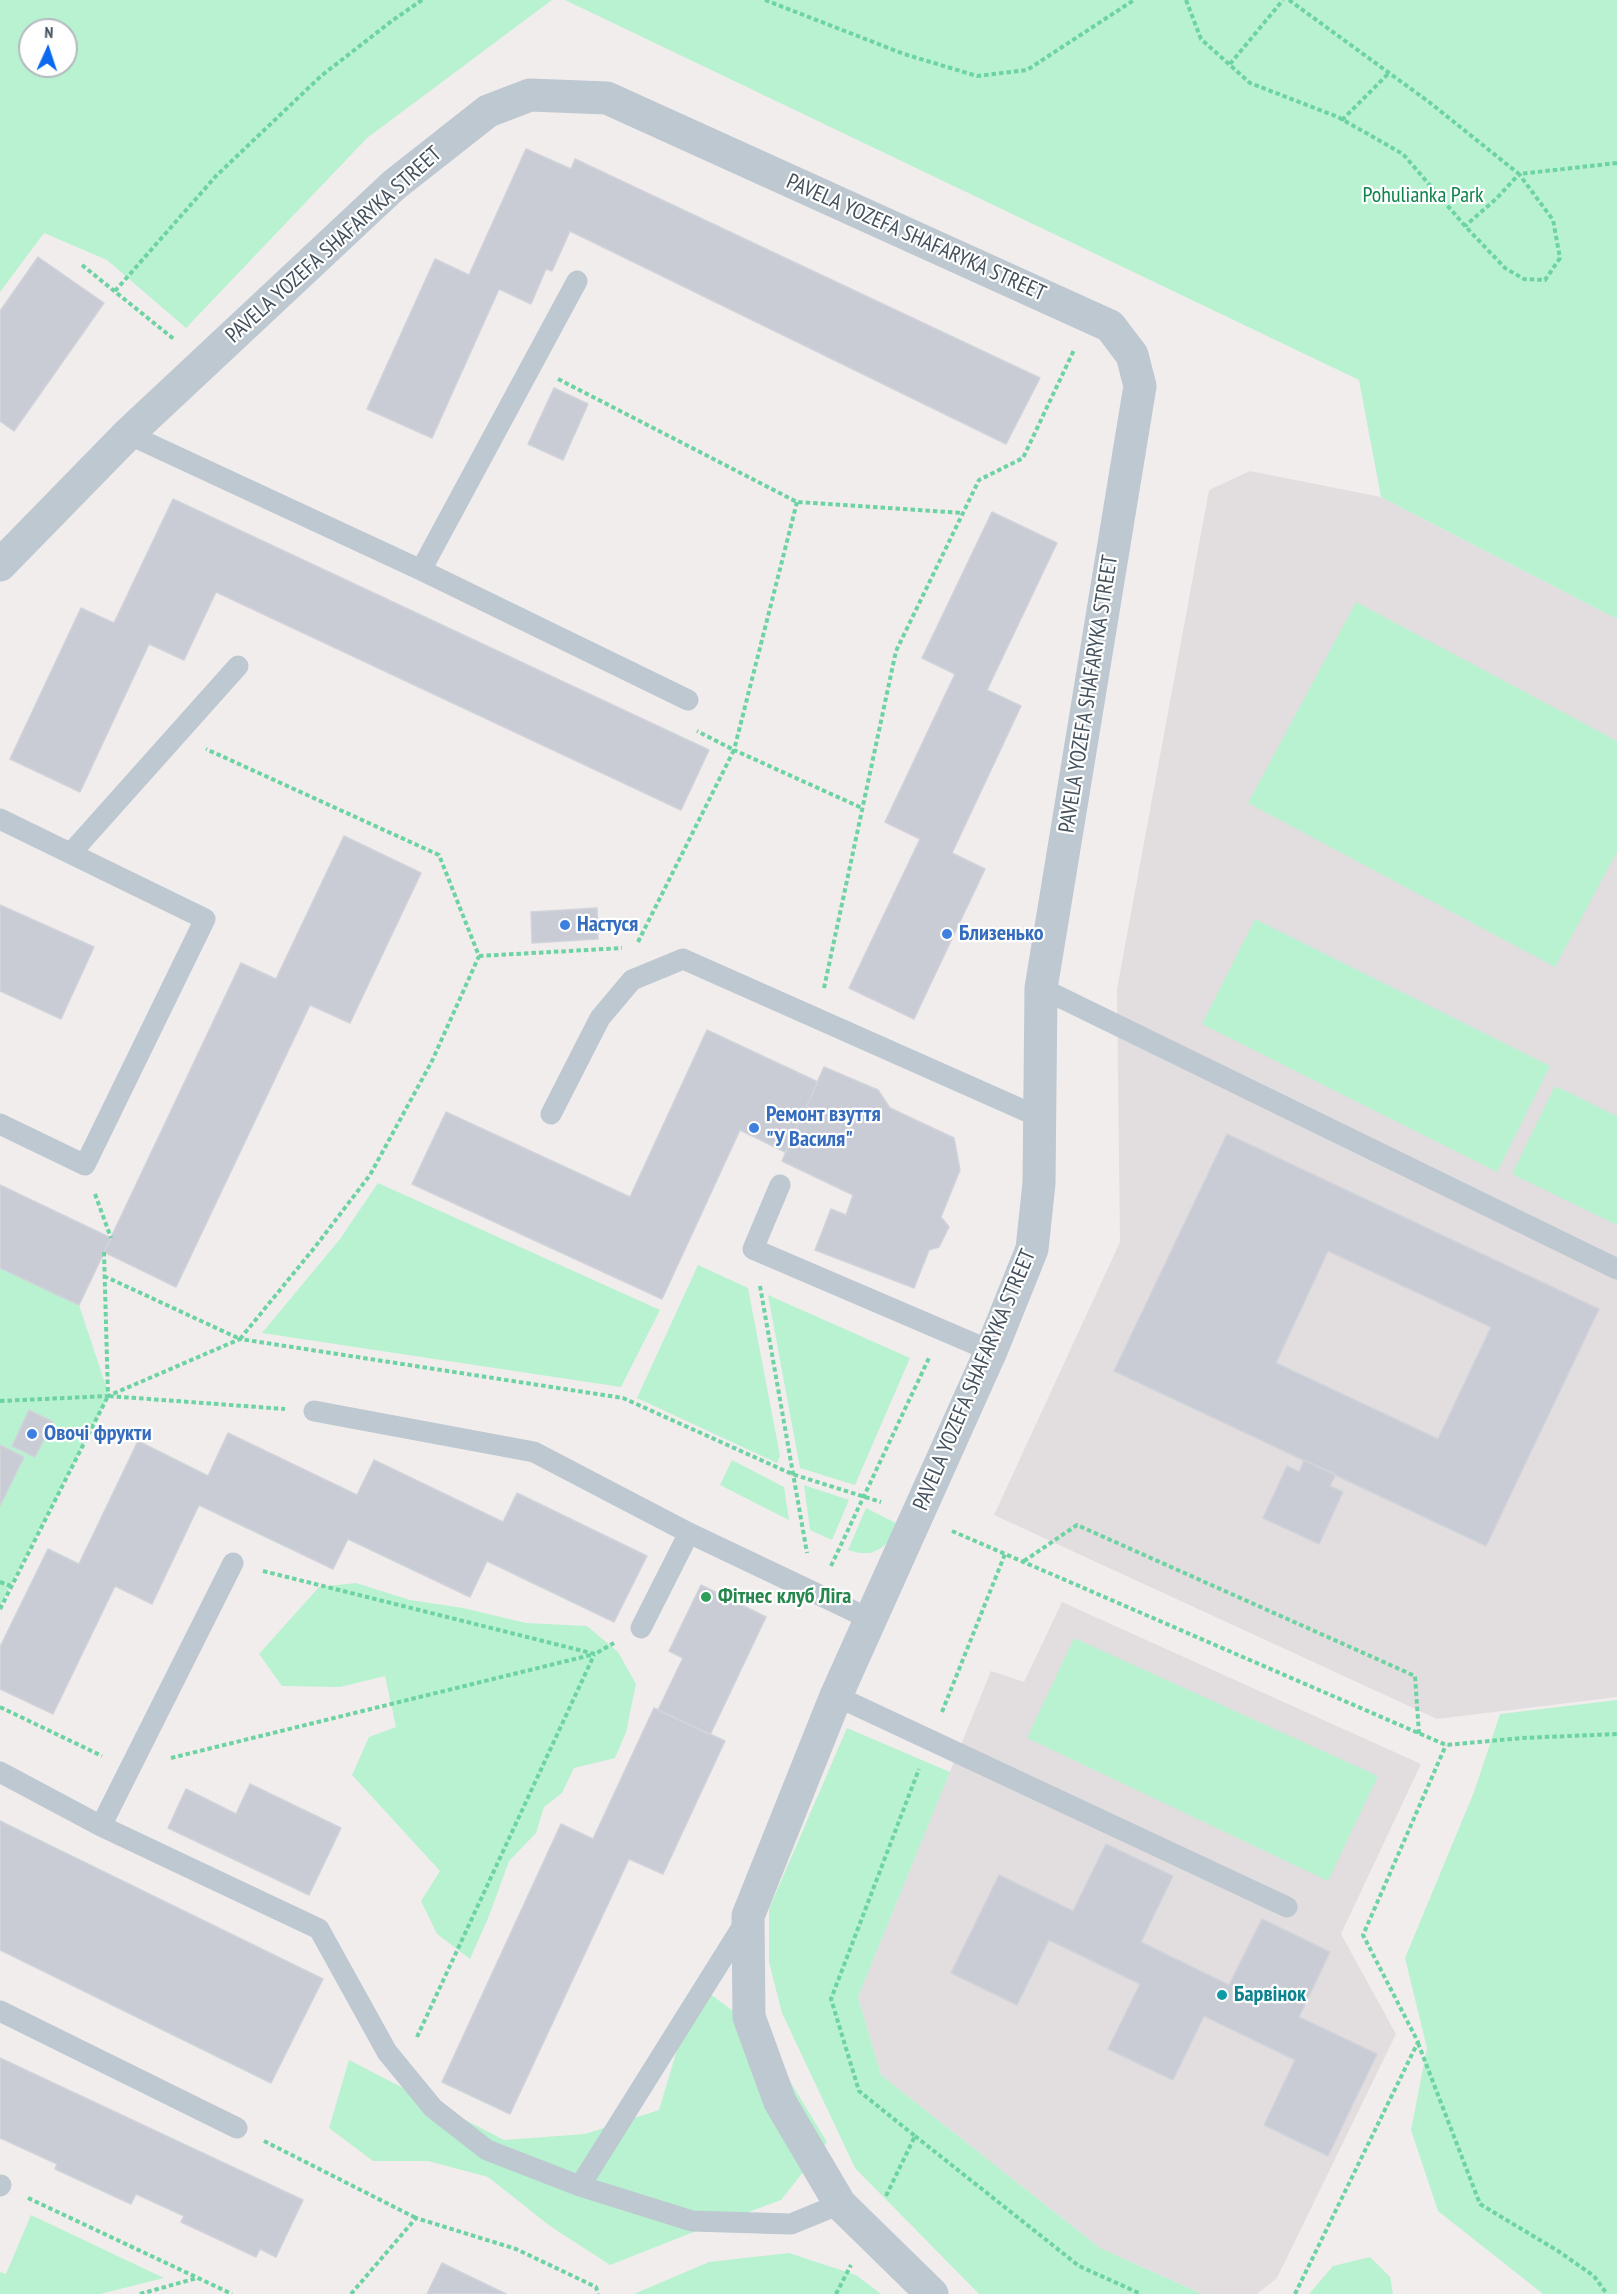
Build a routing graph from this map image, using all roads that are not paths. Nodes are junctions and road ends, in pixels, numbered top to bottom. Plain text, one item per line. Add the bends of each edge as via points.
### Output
1 (577, 281) dead end
2 (128, 434) junction
3 (0, 566) edge
4 (421, 570) junction
5 (238, 666) dead end
6 (688, 700) road end
7 (0, 819) edge
8 (71, 853) junction
9 (1041, 987) junction
10 (551, 1114) dead end
11 (1039, 1117) junction
12 (0, 1124) edge
13 (780, 1185) dead end
14 (1617, 1269) edge
15 (991, 1351) junction
16 (314, 1411) road end
17 (689, 1533) junction
18 (233, 1563) road end
19 (872, 1620) junction
20 (641, 1628) road end
21 (836, 1696) junction
22 (0, 1772) edge
23 (101, 1826) junction
24 (1287, 1907) dead end
25 (748, 1916) junction
26 (0, 2011) edge
27 (237, 2128) road end
28 (580, 2186) junction
29 (840, 2204) junction
30 (932, 2294) edge

1 - 4 lane
2 - 3 street, PAVELA YOZEFA SHAFARYKA STREET
2 - 4 lane
2 - 9 street, PAVELA YOZEFA SHAFARYKA STREET via 394,185 489,111 530,95 607,98 1110,326 1132,355 1140,386
4 - 6 lane
5 - 8 lane
7 - 8 lane
8 - 12 lane via 205,919 85,1165
9 - 11 street, PAVELA YOZEFA SHAFARYKA STREET
9 - 14 lane
10 - 11 lane via 600,1018 632,980 683,959
11 - 15 street, PAVELA YOZEFA SHAFARYKA STREET via 1039,1183 1032,1249
13 - 15 lane via 753,1249
15 - 19 street, PAVELA YOZEFA SHAFARYKA STREET
16 - 17 lane via 534,1452
17 - 19 lane
17 - 20 lane
18 - 23 lane
19 - 21 street, PAVELA YOZEFA SHAFARYKA STREET
21 - 24 lane
21 - 25 street, PAVELA YOZEFA SHAFARYKA STREET
22 - 23 lane
23 - 28 lane via 319,1929 387,2052 433,2108 487,2150
25 - 28 lane
25 - 29 street, PAVELA YOZEFA SHAFARYKA STREET via 749,2018 780,2103
26 - 27 lane
28 - 29 lane via 692,2221 791,2224
29 - 30 street, PAVELA YOZEFA SHAFARYKA STREET

